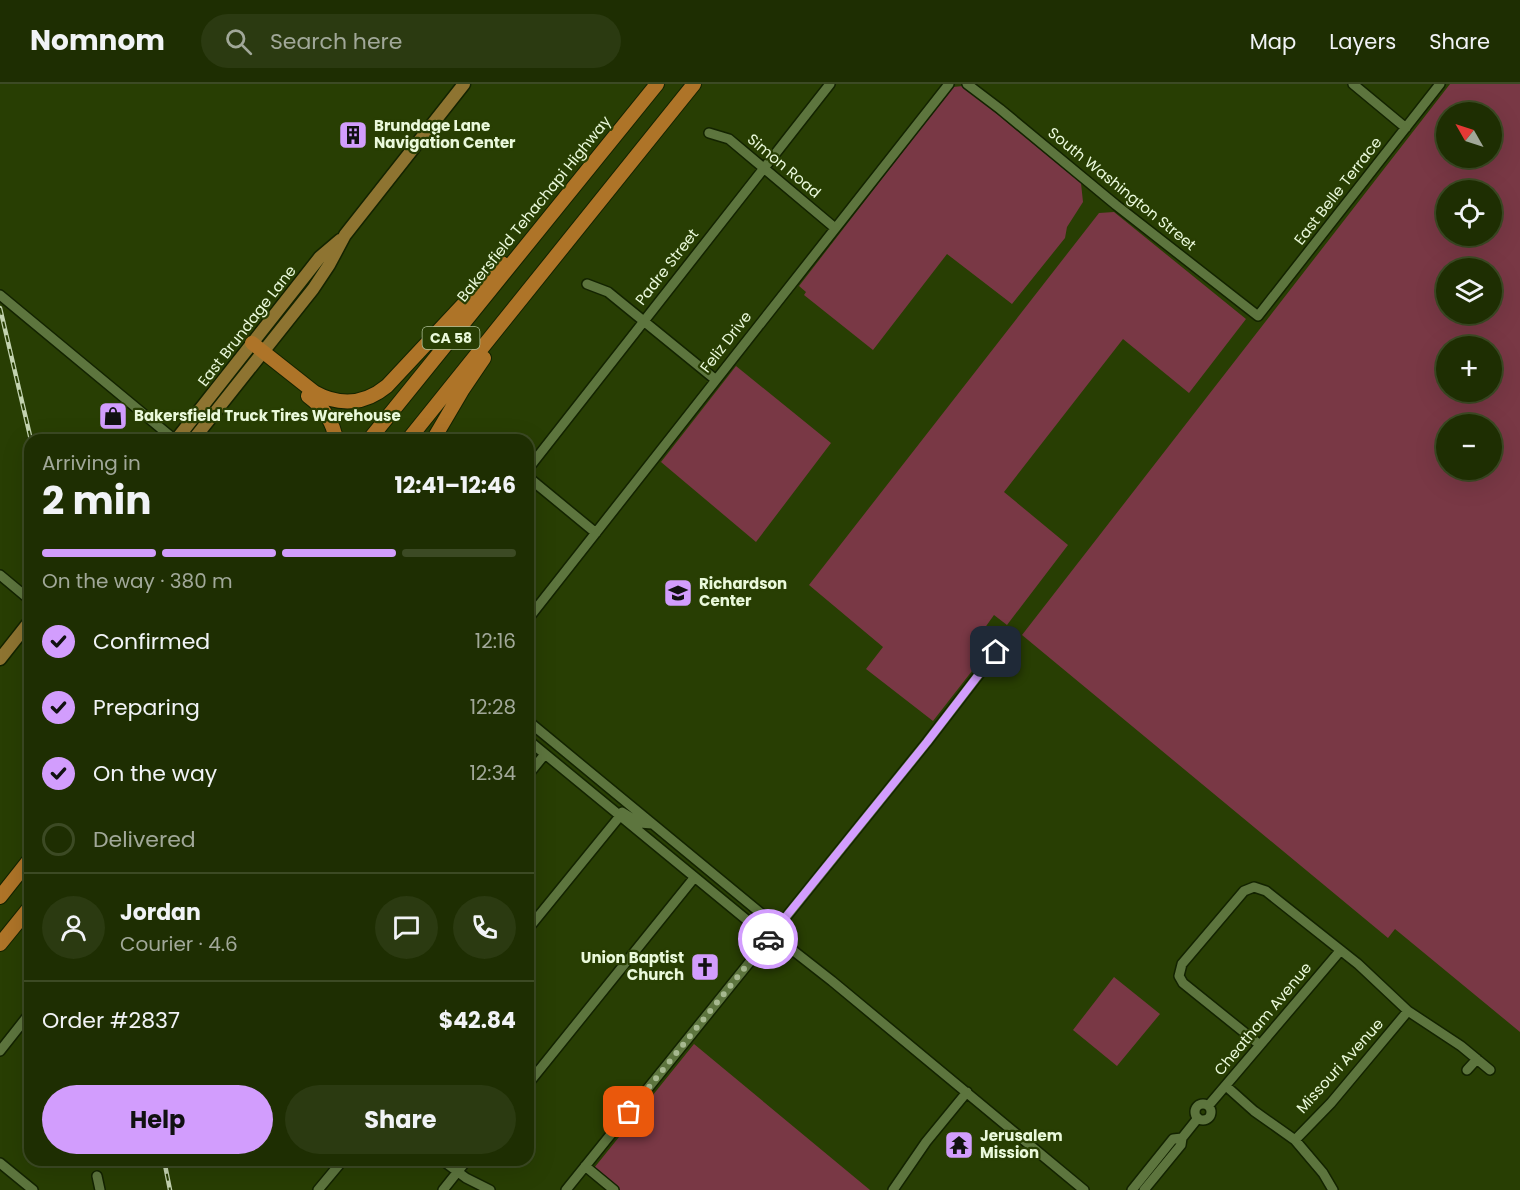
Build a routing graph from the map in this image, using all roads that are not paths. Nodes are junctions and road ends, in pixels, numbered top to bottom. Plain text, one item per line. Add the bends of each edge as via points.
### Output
1 (464, 84) edge
2 (657, 84) edge
3 (694, 84) edge
4 (830, 84) edge
5 (948, 84) edge
6 (967, 84) edge
7 (1353, 84) edge
8 (1440, 84) edge
9 (1406, 128) junction
10 (709, 133) dead end
11 (764, 169) junction
12 (836, 228) junction
13 (533, 237) junction
14 (553, 258) junction
15 (587, 284) dead end
16 (0, 295) edge
17 (1258, 316) joint
18 (644, 321) junction
19 (255, 351) junction
20 (716, 380) junction
21 (169, 434) edge
22 (181, 434) edge
23 (198, 434) edge
24 (334, 434) edge
25 (374, 434) edge
26 (413, 434) edge
27 (437, 434) edge
28 (534, 460) edge
29 (534, 482) edge
30 (596, 533) junction
31 (0, 575) edge
32 (24, 595) edge
33 (534, 611) edge
34 (24, 629) edge
35 (1010, 634) dead end
36 (0, 659) edge
37 (534, 726) edge
38 (534, 745) edge
39 (545, 754) junction
40 (534, 768) edge
41 (592, 793) junction
42 (620, 816) junction
43 (652, 824) junction
44 (24, 867) edge
45 (694, 878) junction
46 (0, 897) edge
47 (24, 914) edge
48 (534, 922) edge
49 (772, 934) junction
50 (0, 944) edge
51 (1340, 951) junction
52 (1408, 1011) junction
53 (24, 1021) edge
54 (1260, 1045) junction
55 (0, 1051) edge
56 (1477, 1059) junction
57 (1467, 1070) dead end
58 (1490, 1070) dead end
59 (534, 1077) edge
60 (1226, 1086) junction
61 (967, 1092) junction
62 (1182, 1138) junction
63 (1295, 1140) junction
64 (0, 1163) edge
65 (338, 1166) edge
66 (450, 1166) edge
67 (462, 1166) edge
68 (585, 1166) junction
69 (458, 1172) junction
70 (96, 1176) dead end
71 (33, 1190) edge
72 (100, 1190) edge
73 (318, 1190) edge
74 (443, 1190) edge
75 (490, 1190) edge
76 (566, 1190) edge
77 (614, 1190) edge
78 (893, 1190) edge
79 (1084, 1190) edge
80 (1132, 1190) edge
81 (1144, 1190) edge
82 (1333, 1190) edge

1 - 19 main road, East Brundage Lane via 345,235 313,289
2 - 13 highway, Bakersfield Tehachapi Highway / CA 58
3 - 14 highway, CA 58
4 - 11 street, Padre Street
5 - 12 street, Feliz Drive
6 - 17 street, South Washington Street
7 - 9 street
8 - 9 street, East Belle Terrace
9 - 17 street, East Belle Terrace
10 - 11 street, Simon Road via 729,140
11 - 12 street, Simon Road
11 - 18 street, Padre Street
12 - 20 street, Feliz Drive
13 - 19 highway via 510,255 387,386 372,397 352,402 323,397
13 - 25 highway, Bakersfield Tehachapi Highway / CA 58
14 - 26 highway, CA 58
14 - 27 highway via 541,286 480,364
15 - 18 street via 608,292
16 - 21 street
18 - 20 street
18 - 28 street, Padre Street
19 - 22 main road, East Brundage Lane
19 - 23 main road, East Brundage Lane
19 - 24 highway via 321,407
20 - 30 street, Feliz Drive
29 - 30 street
30 - 33 street, Feliz Drive
31 - 32 street
34 - 36 main road
35 - 49 street
37 - 43 street
38 - 39 street
39 - 40 street
39 - 41 street
41 - 42 street
41 - 43 street via 640,823
42 - 45 street
42 - 48 street
43 - 49 street via 770,920
44 - 46 highway
45 - 49 street via 759,930
45 - 59 street
47 - 50 highway
49 - 61 street
49 - 68 street
51 - 52 street
51 - 54 street, Cheatham Avenue
51 - 54 street via 1266,891 1254,887 1244,891 1182,964 1179,976 1182,983
52 - 56 street
52 - 63 street, Missouri Avenue via 1331,1104
53 - 55 street
54 - 60 street, Cheatham Avenue
56 - 57 street
56 - 58 street
60 - 62 street, Cheatham Avenue via 1209,1105 1210,1117 1198,1118
60 - 63 street
61 - 78 street
61 - 79 street
62 - 80 street via 1173,1139
62 - 81 street via 1182,1145
63 - 82 street
64 - 71 street
65 - 73 street
66 - 69 street
67 - 69 street
68 - 76 street
68 - 77 street
69 - 74 street
69 - 75 street
70 - 72 street

